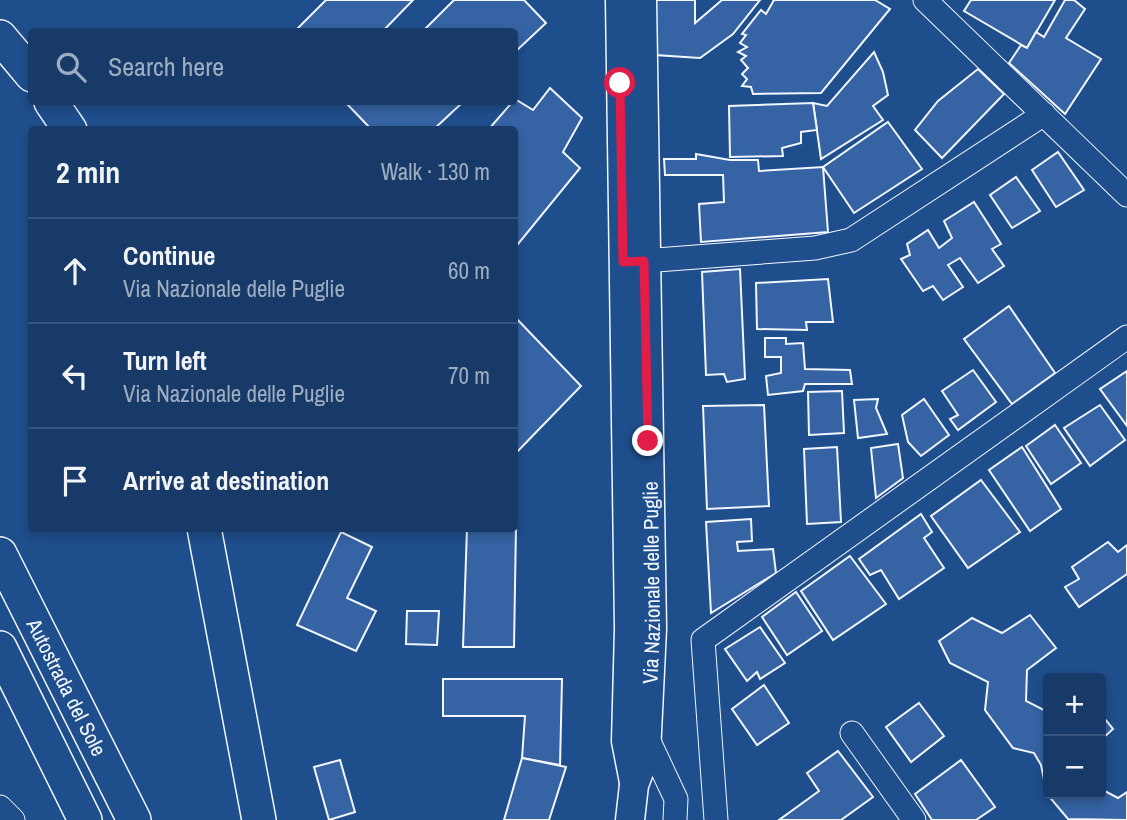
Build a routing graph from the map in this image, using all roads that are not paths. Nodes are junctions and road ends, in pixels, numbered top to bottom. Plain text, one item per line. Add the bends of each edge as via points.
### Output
1 (620, 0) edge
2 (642, 0) edge
3 (925, 0) edge
4 (53, 105) edge
5 (1044, 114) junction
6 (67, 126) edge
7 (1127, 194) edge
8 (633, 262) junction
9 (1127, 337) edge
10 (205, 532) edge
11 (0, 554) edge
12 (0, 648) edge
13 (852, 733) dead end
14 (647, 737) junction
15 (635, 785) junction
16 (0, 807) edge
17 (13, 820) edge
18 (85, 820) edge
19 (134, 820) edge
20 (259, 820) edge
21 (630, 820) edge
22 (675, 820) edge
23 (716, 820) edge
24 (914, 820) edge

1 - 8 main road, Via Nazionale delle Puglie
2 - 8 main road, Via Nazionale delle Puglie
3 - 5 street
4 - 6 highway
5 - 7 street
5 - 8 street via 851,240 815,248
8 - 14 main road, Via Nazionale delle Puglie via 652,629
8 - 15 main road, Via Nazionale delle Puglie via 626,741
9 - 23 street via 704,640
10 - 20 highway
11 - 19 highway, Autostrada del Sole
12 - 18 highway, Autostrada del Sole
13 - 24 street
14 - 15 main road, Via Nazionale delle Puglie
14 - 22 street via 676,799
15 - 21 main road, Via Nazionale delle Puglie
16 - 17 street

